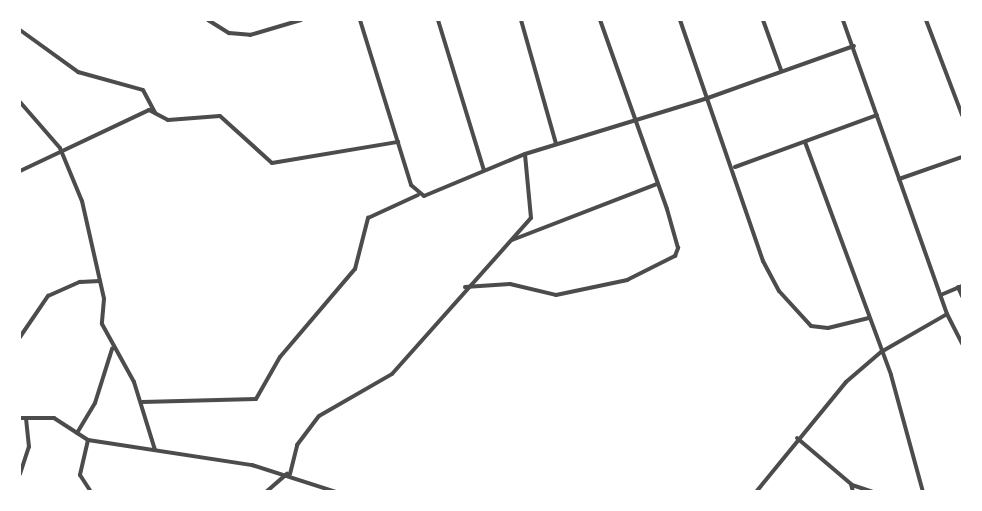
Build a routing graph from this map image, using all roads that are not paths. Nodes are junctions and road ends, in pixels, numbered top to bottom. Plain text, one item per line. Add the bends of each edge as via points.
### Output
1 (208, 20) edge
2 (302, 20) edge
3 (360, 20) edge
4 (438, 20) edge
5 (520, 20) edge
6 (600, 20) edge
7 (680, 20) edge
8 (764, 20) edge
9 (843, 20) edge
10 (927, 20) edge
11 (20, 30) edge
12 (854, 46) junction
13 (782, 70) junction
14 (705, 99) junction
15 (20, 102) edge
16 (155, 113) junction
17 (877, 115) junction
18 (963, 115) edge
19 (633, 121) junction
20 (398, 142) junction
21 (805, 142) junction
22 (556, 144) junction
23 (60, 148) junction
24 (525, 154) junction
25 (963, 157) edge
26 (735, 167) junction
27 (484, 170) junction
28 (20, 171) edge
29 (899, 178) junction
30 (657, 184) junction
31 (418, 195) junction
32 (510, 240) junction
33 (100, 281) junction
34 (465, 287) junction
35 (961, 287) edge
36 (943, 294) junction
37 (963, 296) edge
38 (947, 314) junction
39 (869, 318) junction
40 (20, 337) edge
41 (963, 343) edge
42 (112, 348) junction
43 (881, 352) junction
44 (142, 402) junction
45 (20, 418) edge
46 (26, 418) junction
47 (77, 433) junction
48 (796, 438) junction
49 (88, 440) junction
50 (155, 450) junction
51 (20, 474) edge
52 (289, 474) junction
53 (852, 484) junction
54 (91, 492) edge
55 (266, 492) edge
56 (336, 492) edge
57 (756, 492) edge
58 (853, 492) edge
59 (873, 492) edge
60 (923, 492) edge

1 - 2 street via 229,33 250,36
3 - 20 street
4 - 27 street
5 - 22 street
6 - 19 street
7 - 14 street
8 - 13 street
9 - 12 street
10 - 18 street
11 - 16 street via 78,72 143,90
12 - 13 street
12 - 17 street
13 - 14 street
14 - 19 street
14 - 26 street
15 - 23 street
16 - 20 street via 168,120 220,116 272,163
16 - 23 street via 142,111
17 - 21 street
17 - 29 street
19 - 22 street
19 - 30 street
20 - 31 street
21 - 26 street
21 - 39 street
22 - 24 street
23 - 28 street
23 - 33 street via 82,201
24 - 27 street
24 - 32 street via 533,214
25 - 29 street
26 - 39 street via 764,261 801,320 828,328
27 - 31 street
29 - 36 street
30 - 32 street
30 - 34 street via 678,248 655,269 555,295 510,284
31 - 44 street via 368,218 355,269 279,357 256,399
32 - 34 street
33 - 40 street via 80,282 48,296
33 - 42 street via 102,324
34 - 52 street via 392,374 318,416 297,445
35 - 36 street
35 - 37 street
36 - 38 street
38 - 41 street
38 - 43 street
39 - 43 street
42 - 44 street
42 - 47 street via 94,403
43 - 48 street
43 - 60 street
44 - 50 street
45 - 46 street
46 - 47 street via 54,418
46 - 51 street via 29,447
47 - 49 street
48 - 53 street
48 - 57 street
49 - 50 street
49 - 54 street via 81,475
50 - 52 street
52 - 55 street
52 - 56 street
53 - 58 street
53 - 59 street

